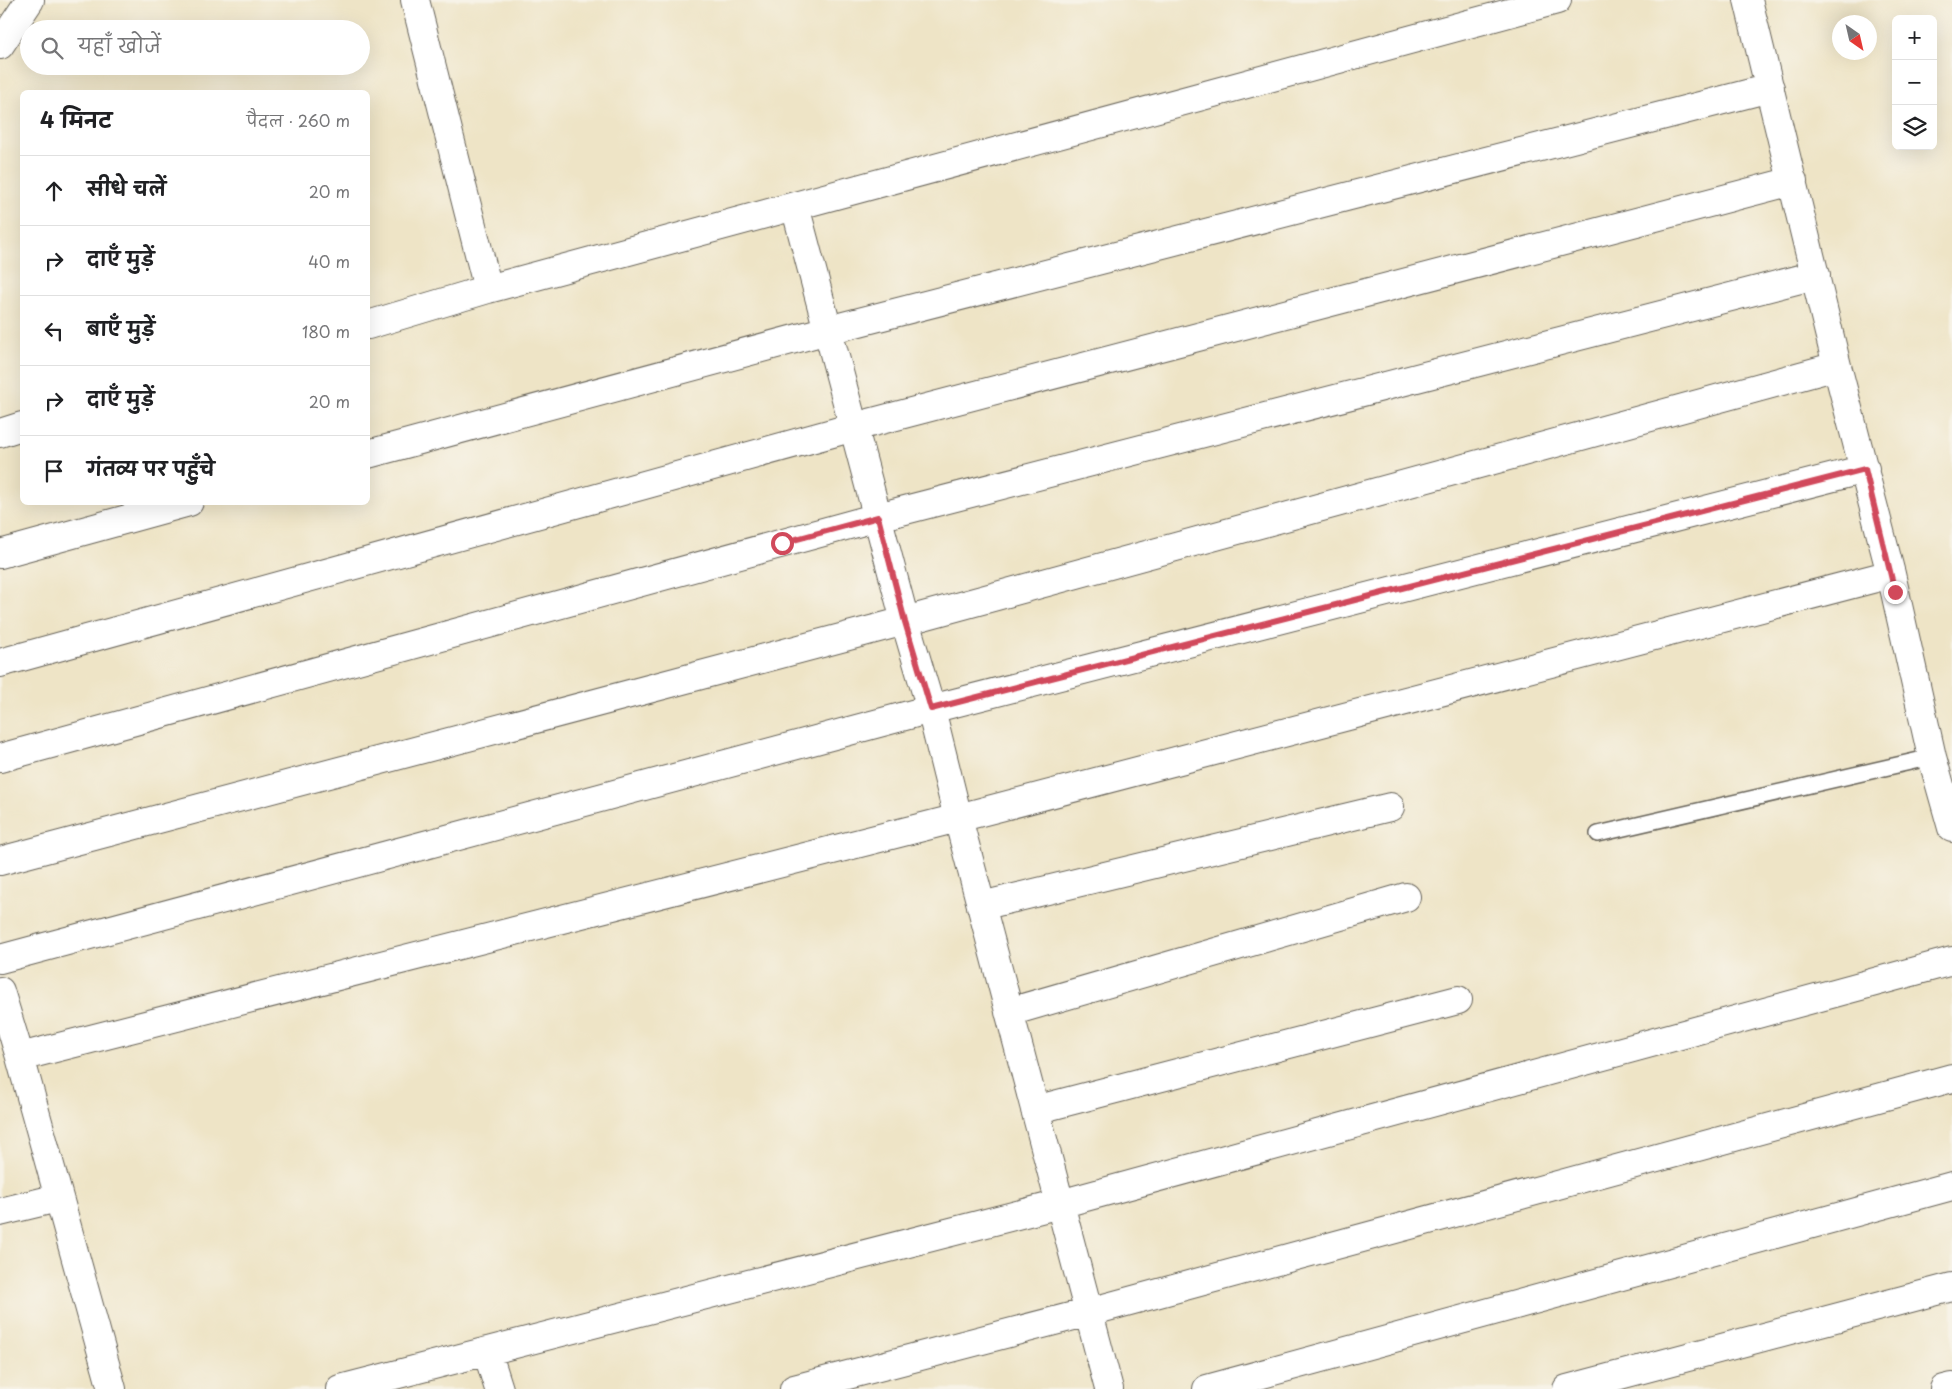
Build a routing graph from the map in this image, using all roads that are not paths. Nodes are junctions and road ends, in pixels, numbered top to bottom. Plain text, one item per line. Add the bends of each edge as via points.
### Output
1 (30, 0) edge
2 (415, 0) edge
3 (1557, 0) edge
4 (1748, 0) edge
5 (0, 44) edge
6 (1770, 88) junction
7 (1793, 181) junction
8 (795, 206) junction
9 (1816, 275) junction
10 (488, 289) junction
11 (370, 324) edge
12 (828, 330) junction
13 (1837, 366) junction
14 (20, 427) edge
15 (854, 427) junction
16 (0, 432) edge
17 (370, 453) edge
18 (1865, 469) junction
19 (178, 505) edge
20 (878, 517) junction
21 (0, 554) edge
22 (1891, 574) junction
23 (905, 622) junction
24 (0, 663) edge
25 (931, 709) junction
26 (1932, 757) junction
27 (0, 758) edge
28 (1390, 807) dead end
29 (958, 818) junction
30 (1952, 828) edge
31 (1598, 834) dead end
32 (0, 861) edge
33 (1406, 898) dead end
34 (981, 906) junction
35 (0, 959) edge
36 (1952, 961) edge
37 (0, 991) edge
38 (1458, 1000) dead end
39 (1009, 1012) junction
40 (20, 1057) junction
41 (1952, 1078) edge
42 (1035, 1110) junction
43 (1952, 1186) edge
44 (58, 1198) junction
45 (1060, 1204) junction
46 (0, 1212) edge
47 (1952, 1287) edge
48 (1089, 1312) junction
49 (487, 1351) junction
50 (1952, 1387) edge
51 (112, 1389) edge
52 (340, 1389) edge
53 (499, 1389) edge
54 (794, 1389) edge
55 (1109, 1389) edge
56 (1207, 1389) edge
57 (1567, 1389) edge
58 (1944, 1389) edge

1 - 5 street
2 - 10 street
3 - 8 street
4 - 6 street
6 - 7 street
6 - 12 street
7 - 9 street
7 - 15 street
8 - 10 street
8 - 12 street
9 - 13 street
9 - 20 street
10 - 11 street
12 - 15 street
12 - 17 street
13 - 18 street
13 - 23 street
14 - 16 street
15 - 20 street
15 - 24 street
18 - 22 street
18 - 25 street
19 - 21 street
20 - 23 street
20 - 27 street
22 - 26 street
22 - 29 street
23 - 25 street
23 - 32 street
25 - 29 street
25 - 35 street
26 - 30 street
26 - 31 lane
28 - 34 street
29 - 34 street
29 - 40 street
33 - 39 street
34 - 39 street
36 - 45 street
37 - 40 street
38 - 42 street
39 - 42 street
40 - 44 street
41 - 48 street
42 - 45 street
43 - 56 street
44 - 46 street
44 - 51 street
45 - 48 street
45 - 49 street
47 - 57 street
48 - 54 street
48 - 55 street
49 - 52 street
49 - 53 street
50 - 58 street

